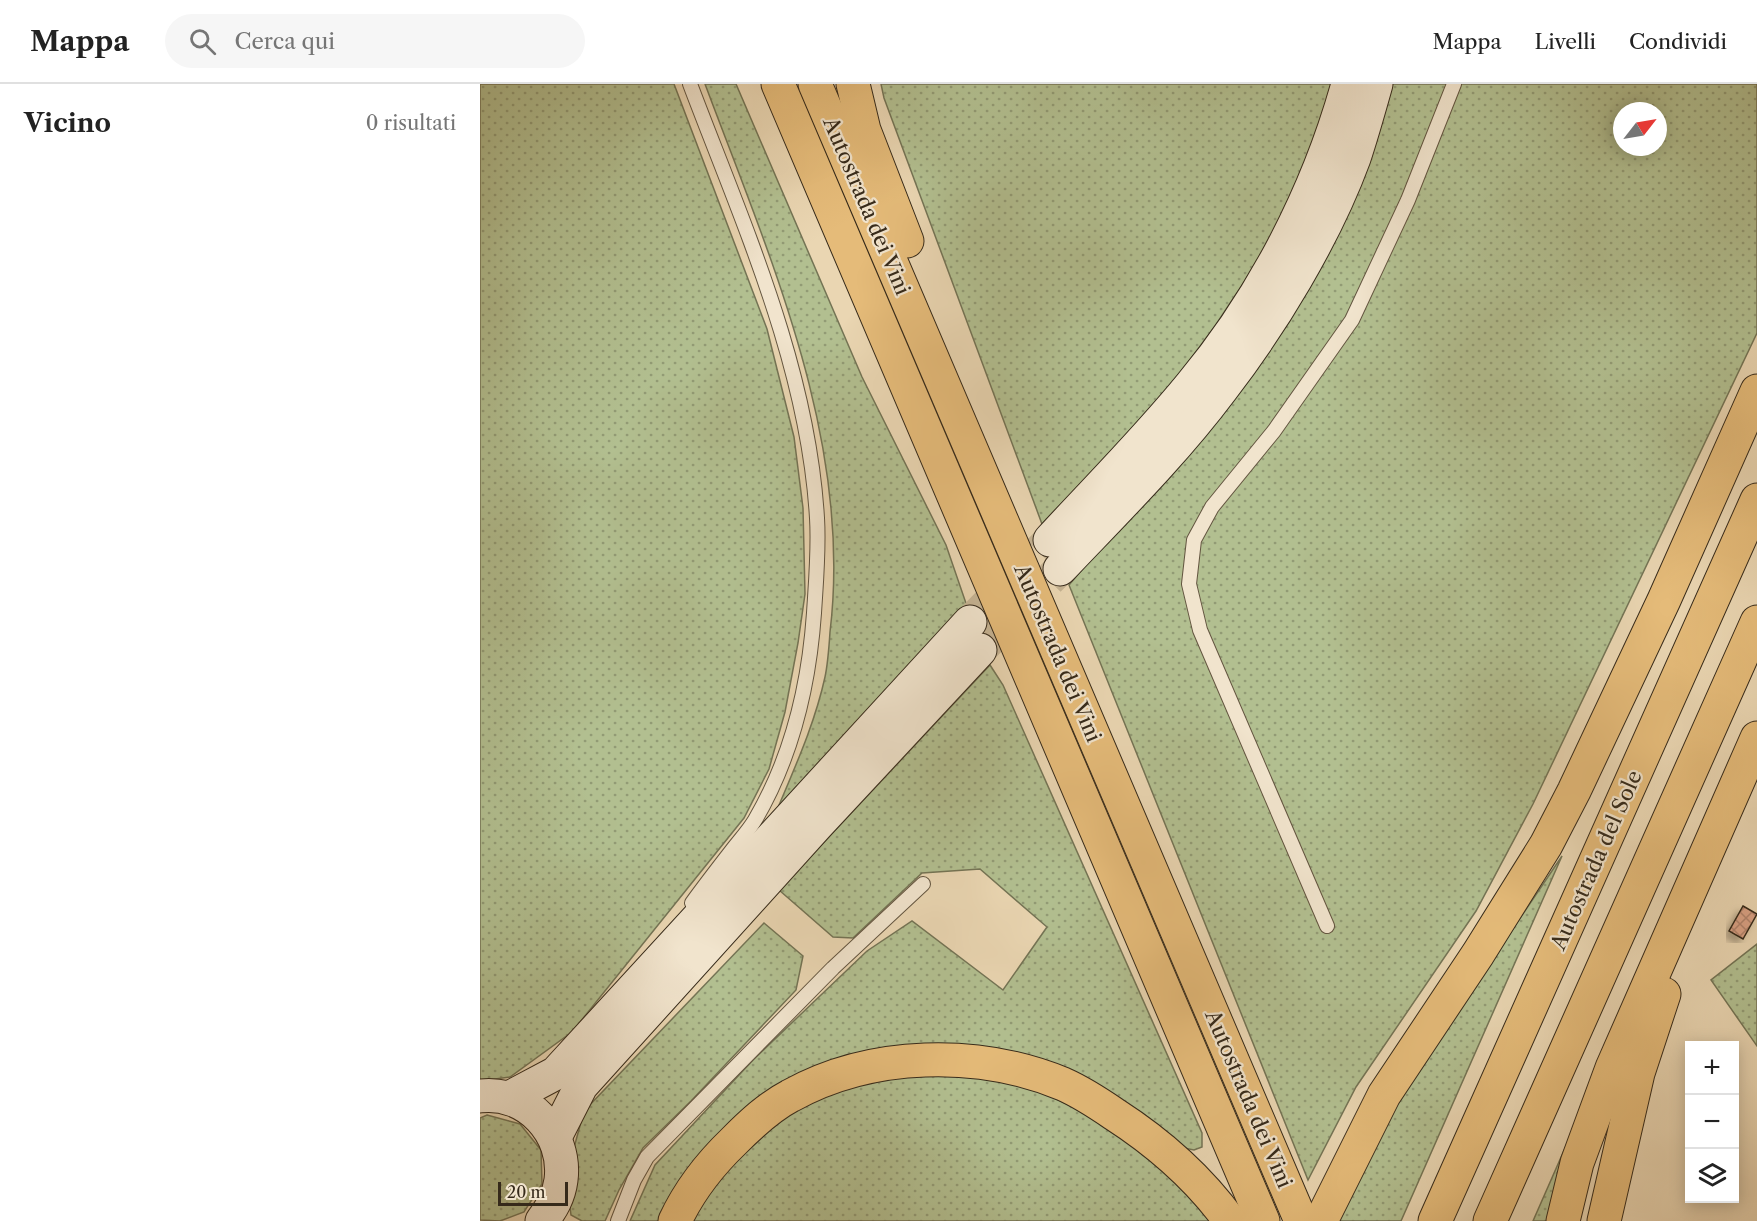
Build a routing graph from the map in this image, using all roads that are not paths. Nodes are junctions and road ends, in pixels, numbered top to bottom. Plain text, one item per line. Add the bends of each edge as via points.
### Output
1 (690, 84) edge
2 (778, 84) edge
3 (815, 84) edge
4 (853, 84) edge
5 (1348, 84) edge
6 (1376, 84) edge
7 (1454, 84) edge
8 (1757, 391) edge
9 (1757, 500) edge
10 (1757, 622) edge
11 (1060, 656) junction
12 (1757, 738) edge
13 (1757, 750) edge
14 (923, 884) dead end
15 (1327, 926) dead end
16 (593, 1032) junction
17 (494, 1097) edge
18 (555, 1137) junction
19 (549, 1217) edge
20 (1313, 1217) edge
21 (618, 1221) edge
22 (675, 1221) edge
23 (1230, 1221) edge
24 (1263, 1221) edge
25 (1435, 1221) edge
26 (1490, 1221) edge
27 (1563, 1221) edge
28 (1604, 1221) edge

1 - 16 lane via 779,323 804,420 817,518 812,652 798,720 754,821
2 - 24 highway, Autostrada dei Vini
3 - 11 highway, Autostrada dei Vini
4 - 11 highway via 864,130 893,210 981,420
5 - 6 main road via 1332,137 1297,220 1248,307 1192,384 1055,555 1190,429 1253,346 1287,292 1335,201
7 - 15 lane via 1408,200 1352,320 1274,431 1212,507 1194,540 1189,584 1200,630
8 - 20 highway via 1664,600 1546,846 1384,1095
9 - 25 highway, Autostrada del Sole
10 - 26 highway
11 - 20 highway, Autostrada dei Vini
12 - 27 highway via 1612,1068 1577,1163
13 - 28 highway via 1734,820 1693,912 1659,1008 1638,1073
14 - 21 lane via 833,968 647,1157
16 - 17 main road via 556,1073
16 - 18 main road via 975,636 810,834 581,1086
17 - 18 main road via 528,1107
18 - 19 main road via 562,1166
22 - 23 highway via 709,1165 760,1116 790,1096 826,1079 865,1068 941,1060 1025,1071 1065,1085 1146,1134 1204,1188

